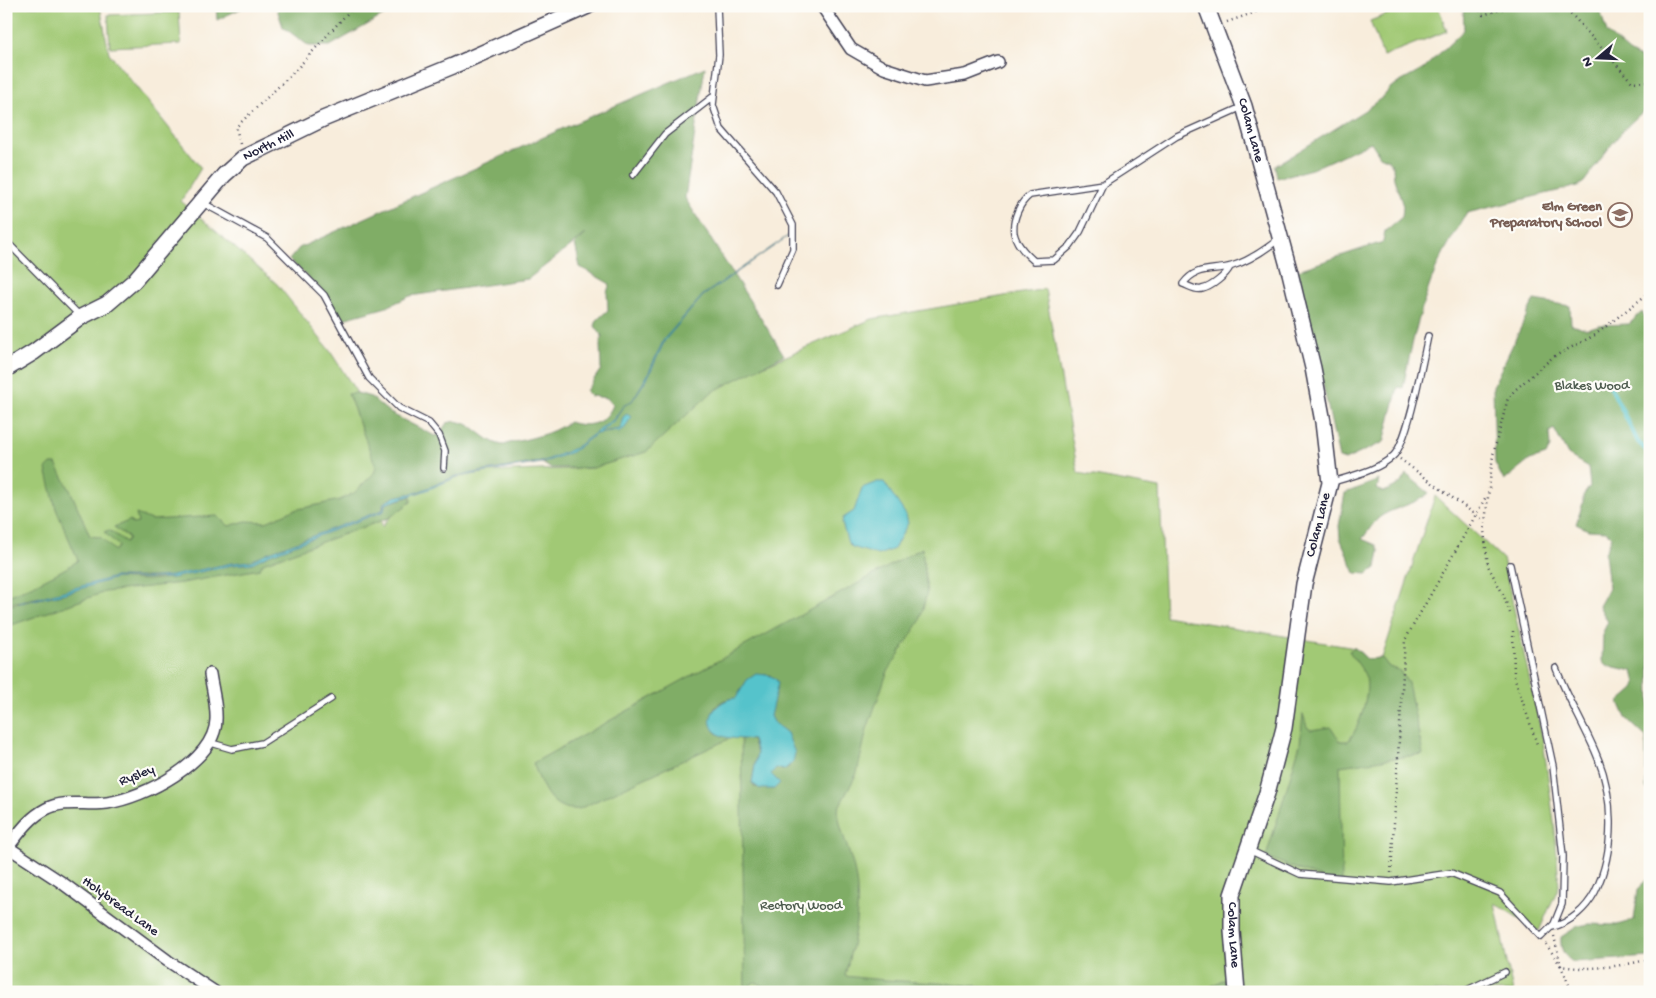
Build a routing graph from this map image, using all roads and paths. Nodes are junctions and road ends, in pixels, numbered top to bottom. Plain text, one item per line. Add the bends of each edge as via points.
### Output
1 (354, 6) edge
2 (588, 6) edge
3 (717, 6) edge
4 (822, 6) edge
5 (1206, 6) edge
6 (1273, 6) edge
7 (1478, 6) edge
8 (1511, 6) edge
9 (1564, 6) edge
10 (1214, 27) junction
11 (998, 62) dead end
12 (1650, 81) edge
13 (714, 96) junction
14 (1244, 106) junction
15 (248, 144) dead end
16 (632, 175) dead end
17 (1103, 184) junction
18 (203, 203) junction
19 (1280, 238) junction
20 (6, 241) edge
21 (1230, 267) junction
22 (777, 285) dead end
23 (1650, 292) edge
24 (81, 317) junction
25 (1428, 336) dead end
26 (6, 369) edge
27 (1395, 455) junction
28 (444, 468) dead end
29 (1330, 483) junction
30 (1488, 493) junction
31 (1476, 513) junction
32 (1484, 521) junction
33 (1510, 565) dead end
34 (1513, 622) dead end
35 (1513, 629) dead end
36 (1556, 668) dead end
37 (210, 674) dead end
38 (331, 699) dead end
39 (208, 742) junction
40 (1540, 752) dead end
41 (7, 846) edge
42 (1248, 850) junction
43 (1391, 882) junction
44 (1552, 927) junction
45 (1541, 937) junction
46 (1650, 959) edge
47 (1561, 966) junction
48 (1506, 972) dead end
49 (215, 992) edge
50 (1236, 992) edge
51 (1463, 992) edge
52 (1572, 992) edge

1 - 15 path via 294,72 236,127 241,147
2 - 18 street, North Hill via 323,119 243,158
3 - 13 lane via 719,55
4 - 11 street via 851,49 884,68 925,81 965,75
5 - 10 street, Colam Lane
6 - 10 path
7 - 8 path via 1483,16
9 - 12 path via 1632,82
10 - 14 street, Colam Lane
13 - 16 lane via 665,134
13 - 22 lane via 713,105 721,129 776,192 793,225 793,249
14 - 17 lane via 1177,136
14 - 19 street, Colam Lane
17 - 17 lane via 1080,232 1054,260 1034,261 1024,252 1014,232 1017,212 1023,200 1030,195
18 - 24 street, North Hill via 134,281 107,304
18 - 28 lane via 267,238 324,295 369,378 399,408 428,423 439,435 445,451
19 - 21 lane
19 - 29 street, Colam Lane via 1313,368
20 - 24 lane
21 - 21 lane via 1202,289 1183,284 1190,274
23 - 30 path via 1595,334 1553,357 1508,398 1493,455
24 - 26 street, North Hill
25 - 27 lane via 1405,431
27 - 29 lane via 1382,465
27 - 31 path
29 - 42 street, Colam Lane via 1304,584 1284,728
30 - 31 path
30 - 32 path
31 - 32 path
31 - 43 path via 1405,640
32 - 34 path via 1488,566 1504,594
33 - 44 lane via 1553,766 1563,856 1562,904
35 - 40 path via 1514,676
36 - 44 lane via 1596,753 1610,803 1604,875 1591,899 1575,916
37 - 39 street, Rysley via 216,720
38 - 39 lane via 262,743 232,749
39 - 41 street, Rysley via 195,760 163,783 106,803 73,803 47,808 29,820
41 - 49 street, Holybread Lane
42 - 43 lane via 1300,874
42 - 50 street, Colam Lane via 1232,895
43 - 45 lane via 1451,873 1500,893
44 - 45 lane
44 - 47 path
45 - 47 path
46 - 47 path via 1607,966
47 - 52 path
48 - 51 lane

